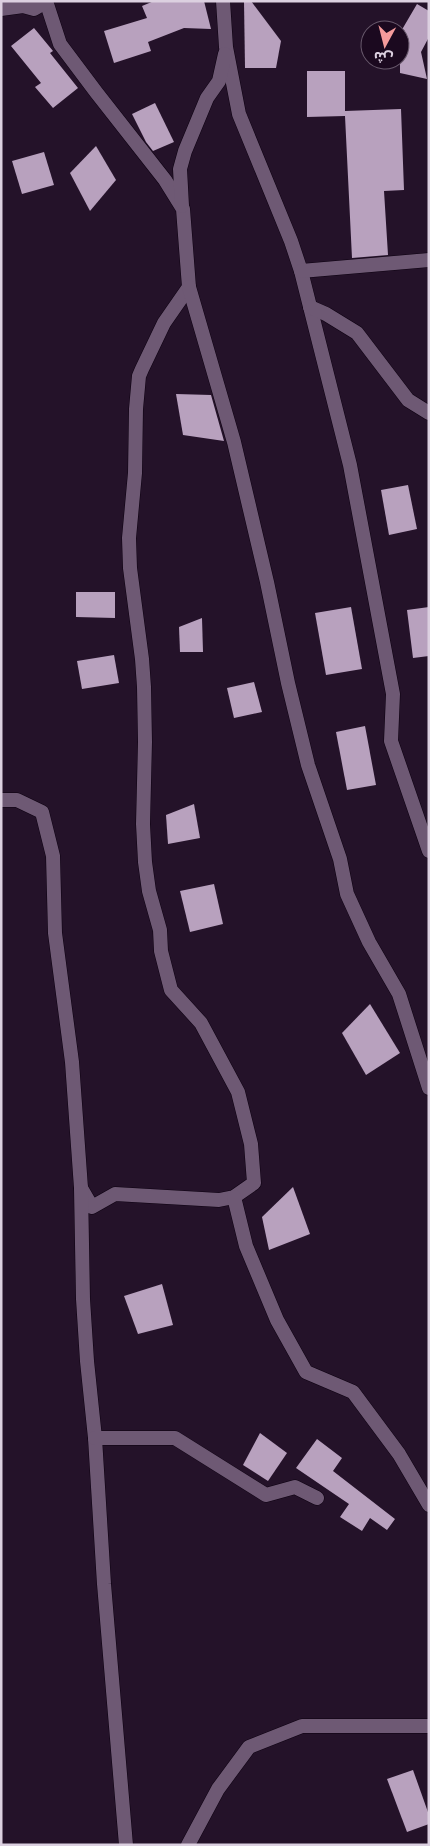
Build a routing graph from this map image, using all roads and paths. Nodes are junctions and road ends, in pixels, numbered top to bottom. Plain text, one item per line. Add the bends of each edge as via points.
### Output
1 (222, 1) edge
2 (46, 2) edge
3 (1, 10) edge
4 (226, 47) junction
5 (183, 209) junction
6 (429, 260) edge
7 (301, 271) junction
8 (189, 287) junction
9 (310, 308) junction
10 (429, 413) edge
11 (1, 800) edge
12 (429, 851) edge
13 (429, 1088) edge
14 (81, 1188) junction
15 (234, 1197) junction
16 (95, 1438) junction
17 (317, 1498) dead end
18 (429, 1505) edge
19 (429, 1726) edge
20 (126, 1845) edge
21 (188, 1845) edge

1 - 4 street
2 - 3 street via 34,9 23,6
2 - 5 street via 60,44 165,180
4 - 5 street via 219,82 207,98 185,151 180,170
4 - 7 street via 239,114
5 - 8 street
6 - 7 street
7 - 9 street
8 - 13 street via 234,442 308,765 340,859 347,894 369,942 399,994
8 - 15 street via 164,323 142,369 136,409 129,538 144,688 144,862 171,990 201,1023 238,1092 251,1144 254,1183
9 - 10 street via 357,333 408,400
9 - 12 street via 350,466 393,694 391,741
11 - 14 street via 17,800 42,812 53,856 55,933 72,1062
14 - 15 street via 92,1207 115,1194 218,1200
14 - 16 street via 83,1300
15 - 18 street via 250,1255 277,1320 306,1372 354,1392 399,1454
16 - 17 street via 175,1438 266,1495 294,1487
16 - 20 street
19 - 21 street via 302,1726 249,1747 218,1790

